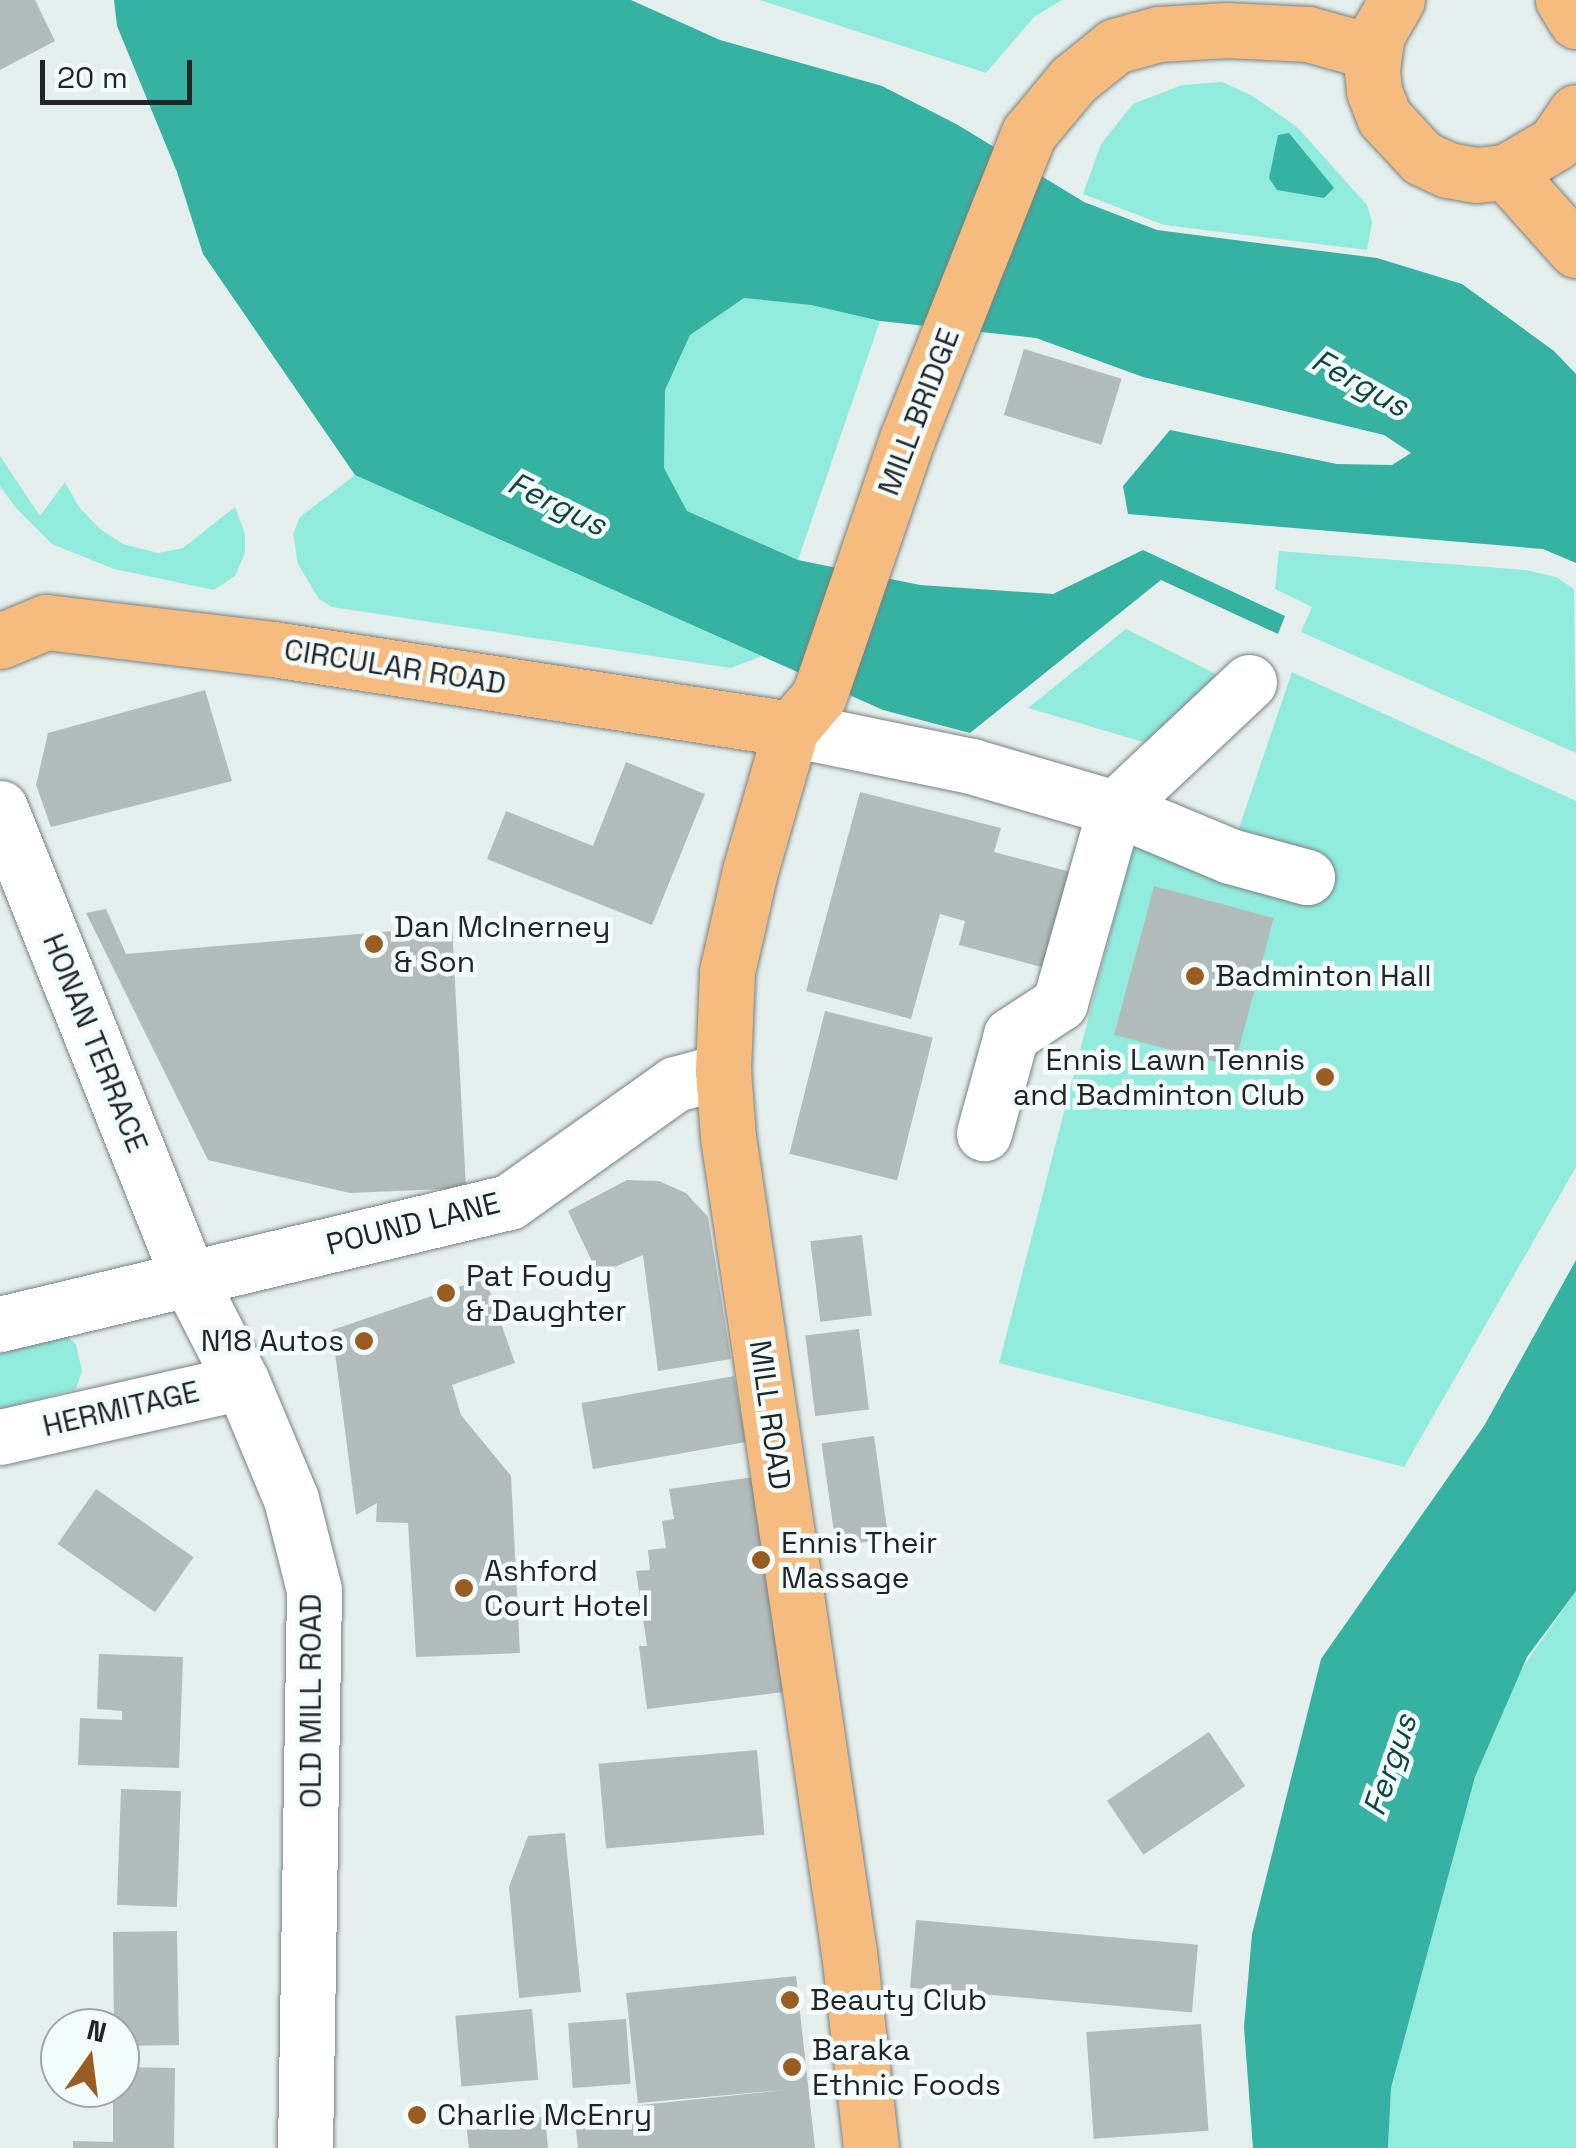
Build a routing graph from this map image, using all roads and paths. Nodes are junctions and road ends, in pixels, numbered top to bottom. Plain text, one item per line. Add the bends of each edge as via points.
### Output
1 (1397, 0) edge
2 (1563, 0) edge
3 (1576, 21) edge
4 (1373, 52) junction
5 (1576, 112) edge
6 (1506, 172) junction
7 (1576, 250) edge
8 (0, 641) edge
9 (1249, 682) dead end
10 (805, 712) junction
11 (0, 808) edge
12 (1115, 808) junction
13 (1307, 876) dead end
14 (723, 1071) junction
15 (984, 1133) dead end
16 (189, 1279) junction
17 (0, 1324) edge
18 (242, 1382) junction
19 (0, 1437) edge
20 (305, 2148) edge
21 (871, 2148) edge

1 - 4 main road
2 - 3 main road
4 - 6 main road via 1374,91 1400,140 1448,170
4 - 10 main road, MILL BRIDGE via 1308,34 1158,34 1115,46 1073,80 1030,133
5 - 6 main road via 1555,143
6 - 7 main road
8 - 10 main road, CIRCULAR ROAD via 46,622
9 - 12 street
10 - 12 street via 970,766 1061,775
10 - 14 main road, MILL ROAD via 727,972
11 - 16 street, HONAN TERRACE
12 - 13 street via 1230,856
12 - 15 street via 1060,1003 1010,1035
14 - 16 street, POUND LANE via 675,1084 509,1202
14 - 21 main road, MILL ROAD
16 - 17 street
16 - 18 street, OLD MILL ROAD
18 - 19 street, HERMITAGE
18 - 20 street, OLD MILL ROAD via 291,1500 314,1590

